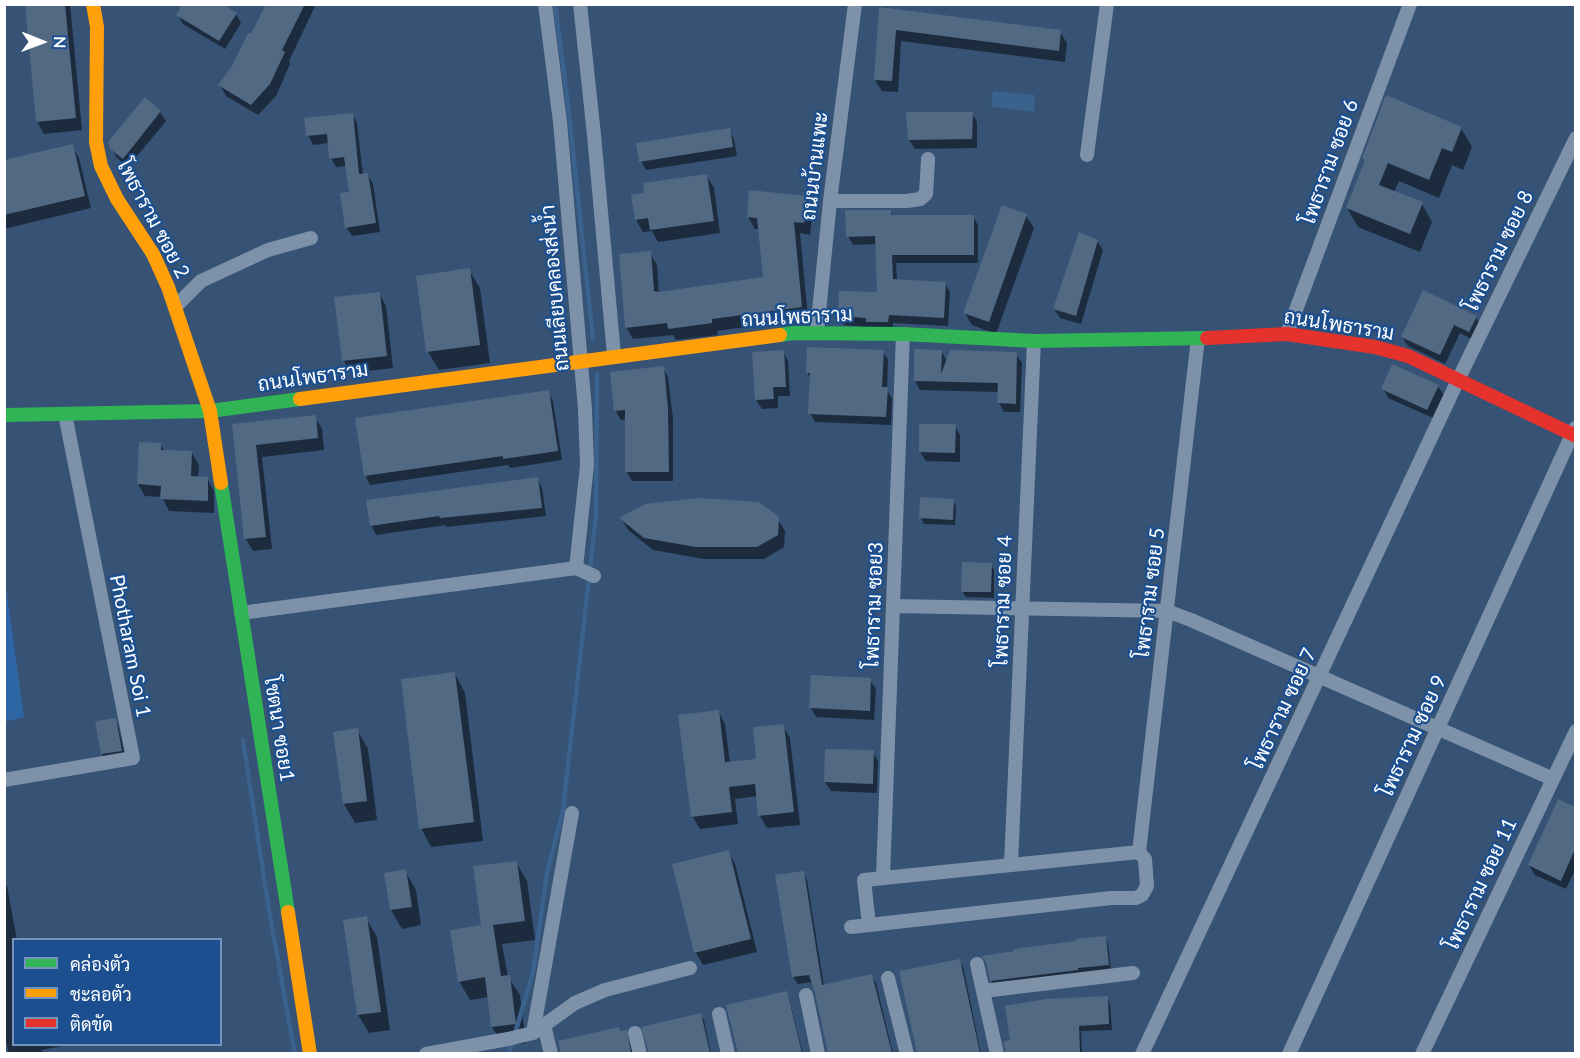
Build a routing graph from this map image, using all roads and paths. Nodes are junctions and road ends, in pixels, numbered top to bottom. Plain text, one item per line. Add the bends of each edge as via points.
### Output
1 (93, 4) edge
2 (545, 4) edge
3 (580, 4) edge
4 (855, 4) edge
5 (1107, 4) edge
6 (1410, 4) edge
7 (1575, 138) edge
8 (1086, 155) dead end
9 (928, 159) dead end
10 (830, 201) junction
11 (310, 238) dead end
12 (175, 307) junction
13 (817, 332) junction
14 (903, 334) junction
15 (1287, 334) junction
16 (1198, 338) junction
17 (1034, 341) junction
18 (614, 355) junction
19 (582, 360) junction
20 (1458, 380) junction
21 (210, 411) junction
22 (64, 414) junction
23 (4, 415) edge
24 (1574, 432) edge
25 (576, 568) junction
26 (594, 576) dead end
27 (893, 606) junction
28 (1022, 609) junction
29 (1167, 611) junction
30 (241, 613) junction
31 (1319, 677) junction
32 (1437, 729) junction
33 (1575, 731) edge
34 (1553, 779) junction
35 (4, 780) edge
36 (572, 813) dead end
37 (1139, 852) junction
38 (1011, 864) junction
39 (883, 878) junction
40 (869, 925) junction
41 (851, 927) dead end
42 (977, 964) dead end
43 (690, 968) dead end
44 (1133, 973) dead end
45 (888, 978) dead end
46 (983, 991) junction
47 (806, 995) dead end
48 (719, 1014) dead end
49 (539, 1029) junction
50 (635, 1033) dead end
51 (310, 1053) edge
52 (426, 1053) edge
53 (551, 1053) edge
54 (640, 1053) edge
55 (728, 1053) edge
56 (818, 1053) edge
57 (907, 1053) edge
58 (997, 1053) edge
59 (1142, 1053) edge
60 (1289, 1053) edge
61 (1422, 1053) edge

1 - 12 street, โพธาราม ซอย 2 via 97,27 96,142 101,166 117,199 153,254
2 - 19 street, ถนนเลียบคลองส่งน้ำ
3 - 18 street
4 - 10 street, ถนนบ้านแพะ
5 - 8 street
6 - 15 street, โพธาราม ซอย 6
7 - 20 street, โพธาราม ซอย 8
9 - 10 street via 926,194 920,199
10 - 13 street, ถนนบ้านแพะ
11 - 12 street via 268,250 201,281
12 - 21 street, โพธาราม ซอย 2
13 - 14 street, ถนนโพธาราม
13 - 18 street, ถนนโพธาราม
14 - 17 street, ถนนโพธาราม
14 - 27 street, โพธาราม ซอย3
15 - 16 street, ถนนโพธาราม
15 - 20 street, ถนนโพธาราม via 1390,351
16 - 17 street, ถนนโพธาราม
16 - 29 street, โพธาราม ซอย 5
17 - 28 street, โพธาราม ซอย 4
18 - 19 street, ถนนโพธาราม
19 - 21 street, ถนนโพธาราม
19 - 25 street, ถนนเลียบคลองส่งน้ำ via 587,465
20 - 24 street, ถนนโพธาราม
20 - 31 street, โพธาราม ซอย 7
21 - 22 street, ถนนโพธาราม
21 - 30 street, โชตนา ซอย1
22 - 23 street, ถนนโพธาราม
22 - 35 street, Photharam Soi 1 via 133,758
24 - 32 street, โพธาราม ซอย 9
25 - 26 street
25 - 30 street
27 - 28 street
27 - 39 street, โพธาราม ซอย3
28 - 29 street
28 - 38 street, โพธาราม ซอย 4
29 - 31 street
29 - 37 street, โพธาราม ซอย 5
30 - 51 street, โชตนา ซอย1
31 - 32 street
31 - 59 street, โพธาราม ซอย 7
32 - 34 street
32 - 60 street, โพธาราม ซอย 9
33 - 34 street, โพธาราม ซอย 11
34 - 61 street, โพธาราม ซอย 11
36 - 49 street
37 - 38 street
37 - 40 street via 1145,860 1147,886 1142,896 1136,898
38 - 39 street
39 - 40 street via 864,880
40 - 41 street
42 - 46 street
43 - 49 street via 605,990 575,1003
44 - 46 street
45 - 57 street
46 - 58 street
47 - 56 street
48 - 55 street
49 - 52 street via 508,1040
49 - 53 street
50 - 54 street

